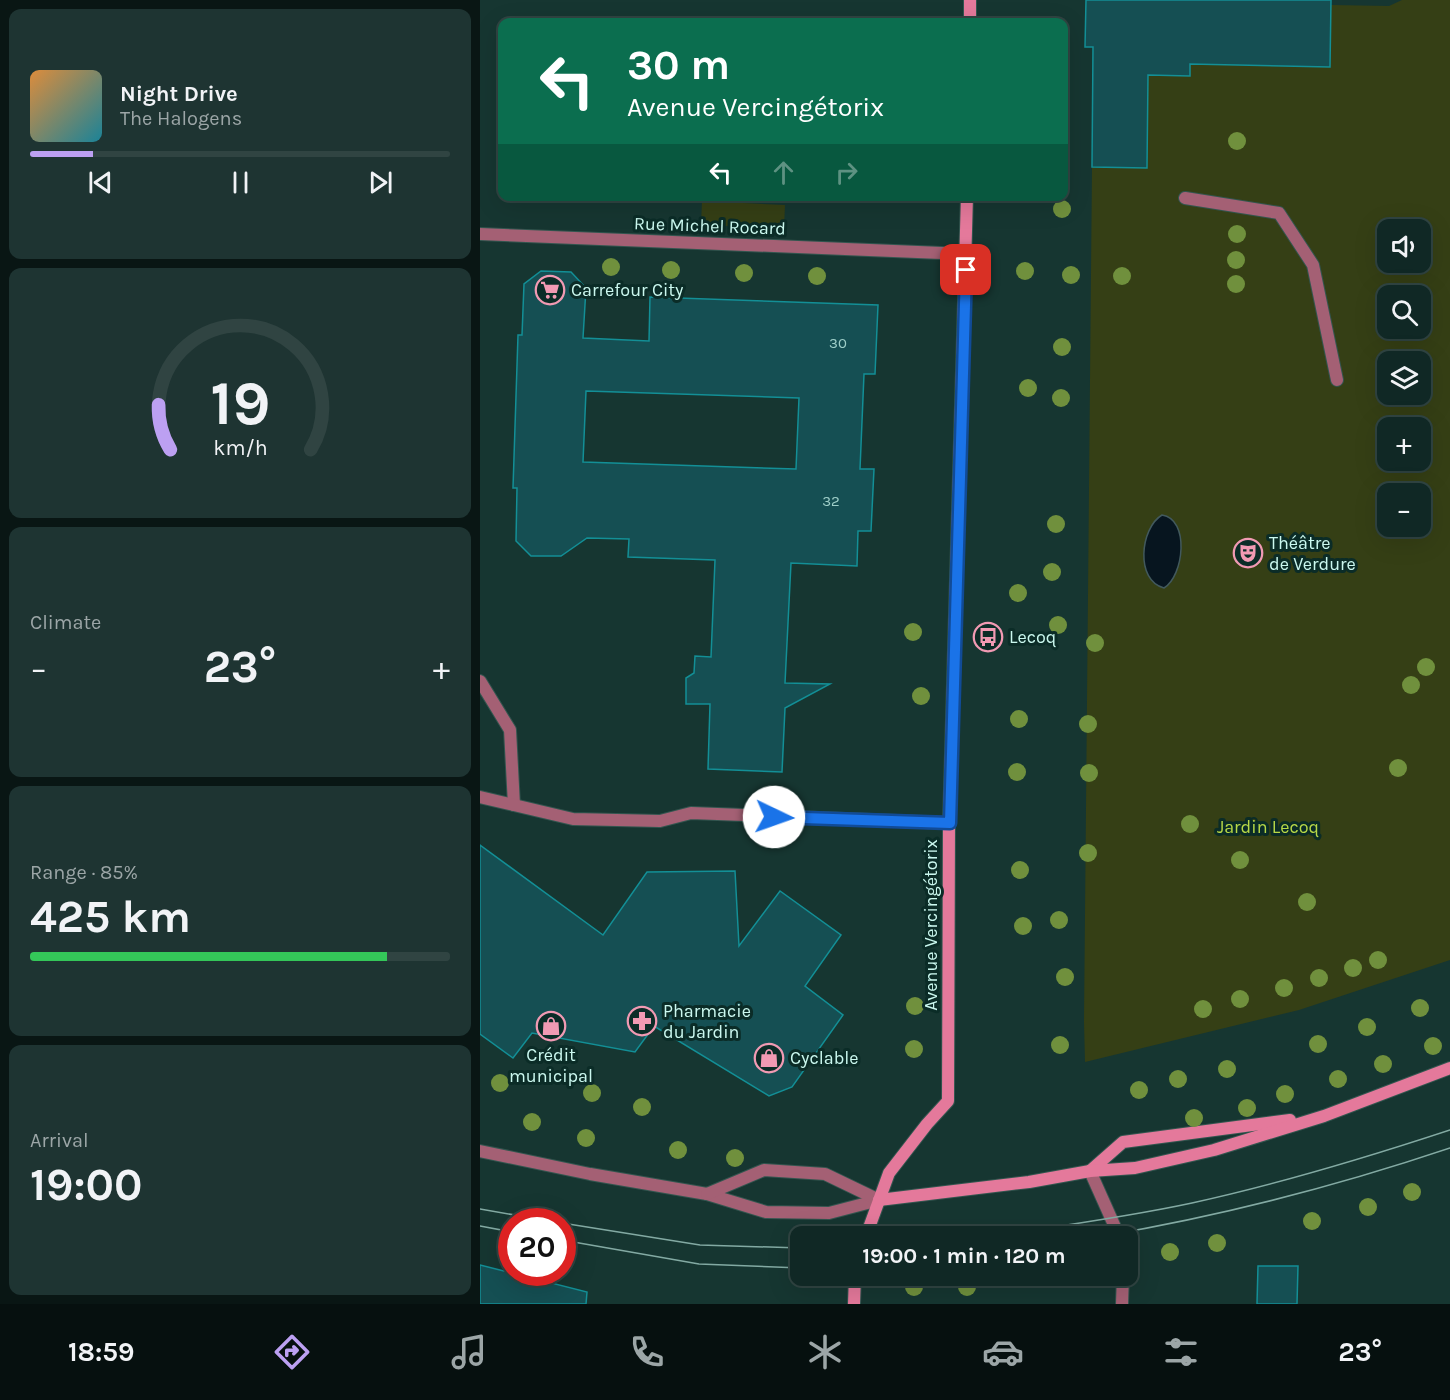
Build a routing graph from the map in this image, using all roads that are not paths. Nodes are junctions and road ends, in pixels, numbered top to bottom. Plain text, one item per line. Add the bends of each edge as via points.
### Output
1 (970, 0) edge
2 (970, 18) edge
3 (1185, 198) dead end
4 (967, 201) edge
5 (480, 234) edge
6 (966, 254) junction
7 (1337, 380) dead end
8 (480, 681) edge
9 (480, 797) edge
10 (514, 805) junction
11 (950, 823) junction
12 (1450, 1068) edge
13 (1324, 1116) junction
14 (480, 1150) edge
15 (1090, 1171) junction
16 (707, 1194) junction
17 (879, 1200) junction
18 (870, 1226) edge
19 (1115, 1226) edge
20 (855, 1286) edge
21 (1123, 1286) edge
22 (854, 1304) edge
23 (1122, 1304) edge

1 - 2 street
3 - 7 lane via 1279,213 1313,265
4 - 6 street, Avenue Vercingétorix
5 - 6 lane, Rue Michel Rocard
6 - 11 street, Avenue Vercingétorix
8 - 10 lane via 510,730
9 - 10 lane
10 - 11 lane via 573,819 660,821 691,813
11 - 17 street, Avenue Vercingétorix via 948,1101 889,1173
12 - 13 street
13 - 15 street via 1214,1150 1135,1168
13 - 15 street via 1123,1142
14 - 16 lane
15 - 17 street
15 - 19 lane
16 - 17 lane via 766,1212 789,1213 829,1213
16 - 17 lane via 764,1170 825,1174
17 - 18 street, Avenue Vercingétorix
20 - 22 street
21 - 23 lane

